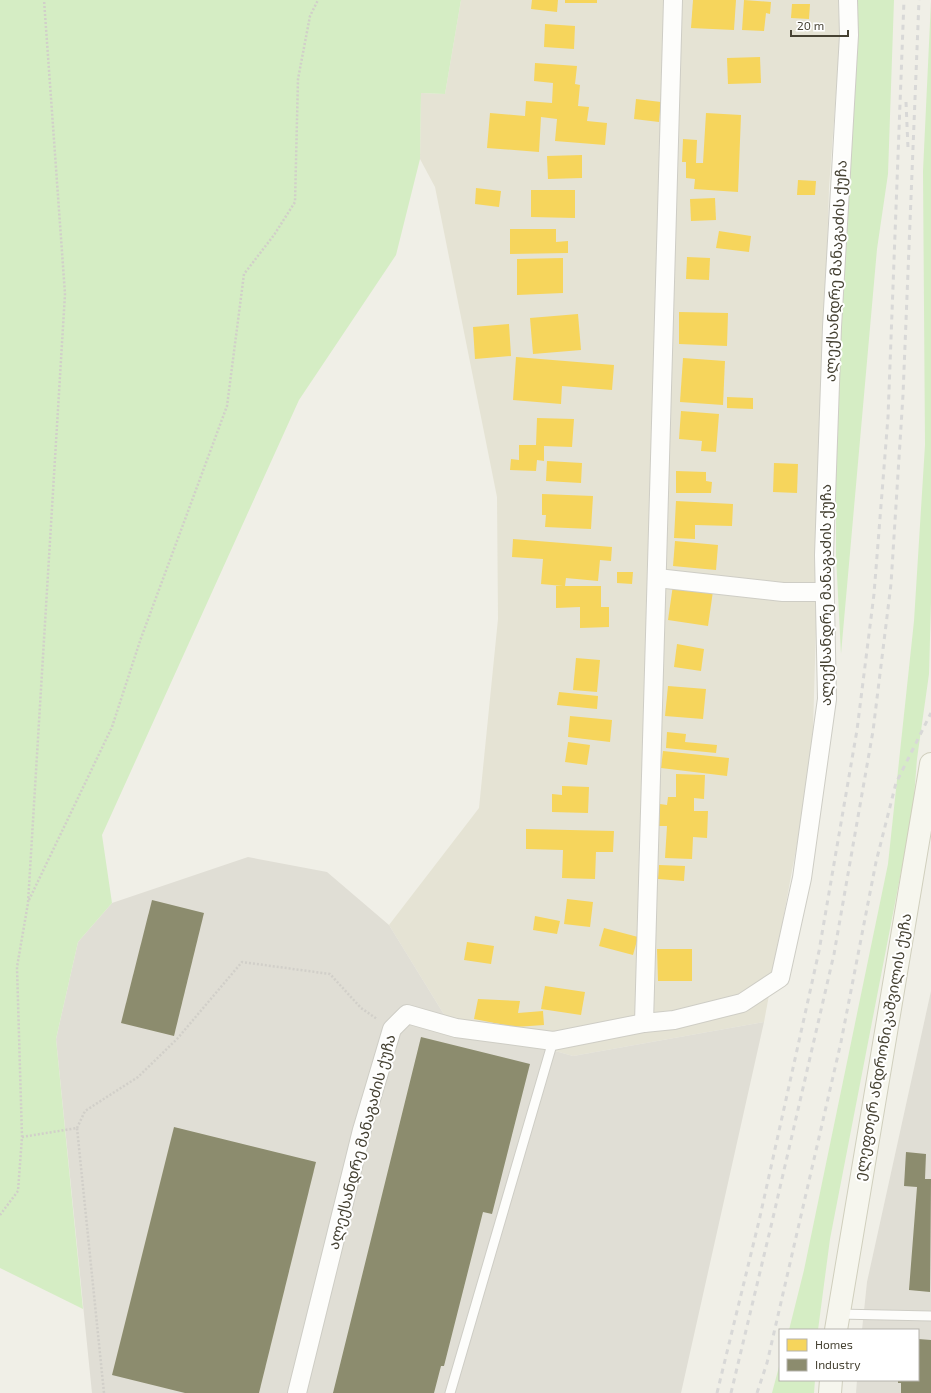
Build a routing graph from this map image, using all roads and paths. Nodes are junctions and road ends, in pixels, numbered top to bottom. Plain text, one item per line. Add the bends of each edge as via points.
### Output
1 (44, 0) edge
2 (318, 0) edge
3 (673, 0) edge
4 (848, 0) edge
5 (657, 578) junction
6 (824, 592) junction
7 (931, 764) edge
8 (28, 903) junction
9 (644, 1023) junction
10 (392, 1029) junction
11 (553, 1041) junction
12 (77, 1128) junction
13 (22, 1136) junction
14 (0, 1215) edge
15 (931, 1316) edge
16 (837, 1322) edge
17 (831, 1381) edge
18 (104, 1393) edge
19 (297, 1393) edge
20 (450, 1393) edge
21 (830, 1393) edge

1 - 8 path via 65,294
2 - 8 path via 310,16 298,79 295,202 244,274 227,406 140,641 112,727
3 - 5 street
4 - 6 street, ალექსანდრე მანაგაძის ქუჩა via 849,35 832,327
5 - 6 street via 783,592
5 - 9 street
6 - 9 street, ალექსანდრე მანაგაძის ქუჩა via 827,699 802,878 780,978 742,1003 674,1020
7 - 16 main road, ელეფთერ ანდრონიკაშვილის ქუჩა
8 - 13 path via 17,967
9 - 11 street, ალექსანდრე მანაგაძის ქუჩა
10 - 11 street, ალექსანდრე მანაგაძის ქუჩა via 407,1014 456,1028
10 - 12 path via 361,1008 330,974 242,962 177,1039 138,1077 84,1111
10 - 19 street, ალექსანდრე მანაგაძის ქუჩა via 362,1130
11 - 20 lane
12 - 13 path
12 - 18 path
13 - 14 path via 18,1191
15 - 16 lane
17 - 21 main road

